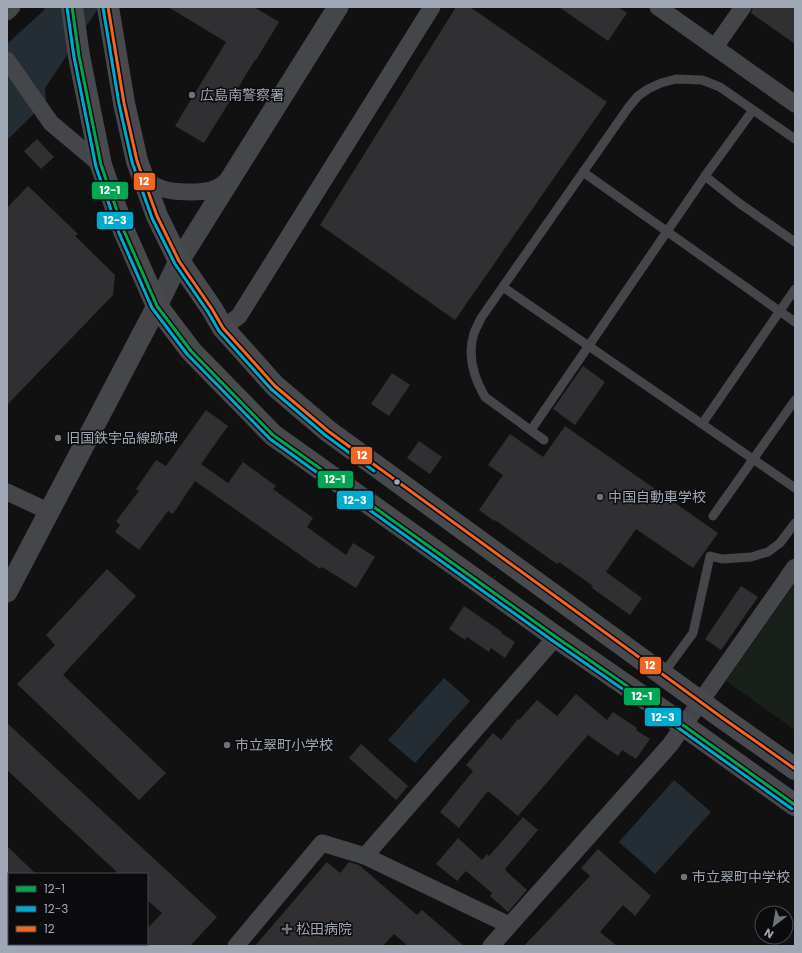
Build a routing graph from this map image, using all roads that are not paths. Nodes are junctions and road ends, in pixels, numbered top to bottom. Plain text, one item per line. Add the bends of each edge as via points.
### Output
1 (12, 7) edge
2 (72, 7) edge
3 (338, 7) edge
4 (432, 7) edge
5 (658, 7) edge
6 (743, 7) edge
7 (108, 8) edge
8 (7, 12) edge
9 (715, 46) junction
10 (7, 60) edge
11 (795, 104) edge
12 (753, 110) junction
13 (795, 139) edge
14 (138, 161) junction
15 (101, 165) junction
16 (235, 172) junction
17 (583, 172) junction
18 (705, 176) junction
19 (668, 232) junction
20 (795, 242) edge
21 (179, 261) junction
22 (503, 287) junction
23 (795, 289) edge
24 (157, 306) junction
25 (780, 311) junction
26 (795, 322) edge
27 (223, 328) junction
28 (589, 346) junction
29 (795, 400) edge
30 (702, 424) junction
31 (531, 430) junction
32 (544, 440) dead end
33 (752, 459) junction
34 (795, 488) edge
35 (7, 492) edge
36 (50, 512) junction
37 (713, 516) dead end
38 (795, 523) edge
39 (795, 567) edge
40 (7, 592) edge
41 (556, 637) junction
42 (663, 674) junction
43 (701, 702) junction
44 (684, 726) junction
45 (795, 769) edge
46 (795, 806) edge
47 (365, 856) junction
48 (508, 925) junction
49 (236, 946) edge
50 (491, 946) edge

1 - 8 street
2 - 15 main road
3 - 16 street
4 - 27 street via 239,316
5 - 9 street
6 - 9 street
7 - 14 main road via 124,103
9 - 11 street
10 - 15 street via 51,123
12 - 13 lane
12 - 17 lane via 720,87 702,80 676,79 661,83 638,96
12 - 18 lane
14 - 16 street via 145,177 158,187 174,191 212,190 225,183
14 - 21 main road via 157,216
15 - 24 main road via 124,231
16 - 21 street
17 - 19 lane
17 - 22 lane
18 - 19 lane
18 - 20 lane
19 - 25 lane
19 - 28 lane
21 - 24 street
21 - 27 main road
22 - 28 lane
22 - 31 lane via 481,318 474,333 471,350 473,370 485,397
23 - 25 lane
24 - 36 street
24 - 41 main road via 192,351 273,435
25 - 26 lane
25 - 30 lane
27 - 42 main road via 274,386 328,431
28 - 30 lane
28 - 31 lane
29 - 33 lane
30 - 33 lane
31 - 32 lane
33 - 34 lane
33 - 37 lane
35 - 36 street
36 - 40 street
38 - 42 lane via 780,543 768,552 751,557 722,559 710,556 693,633
39 - 43 street
41 - 44 main road
41 - 47 street
42 - 43 main road
43 - 44 street
43 - 45 main road
44 - 46 main road
44 - 48 street via 670,745
47 - 48 street
47 - 49 street via 322,843
48 - 50 street

